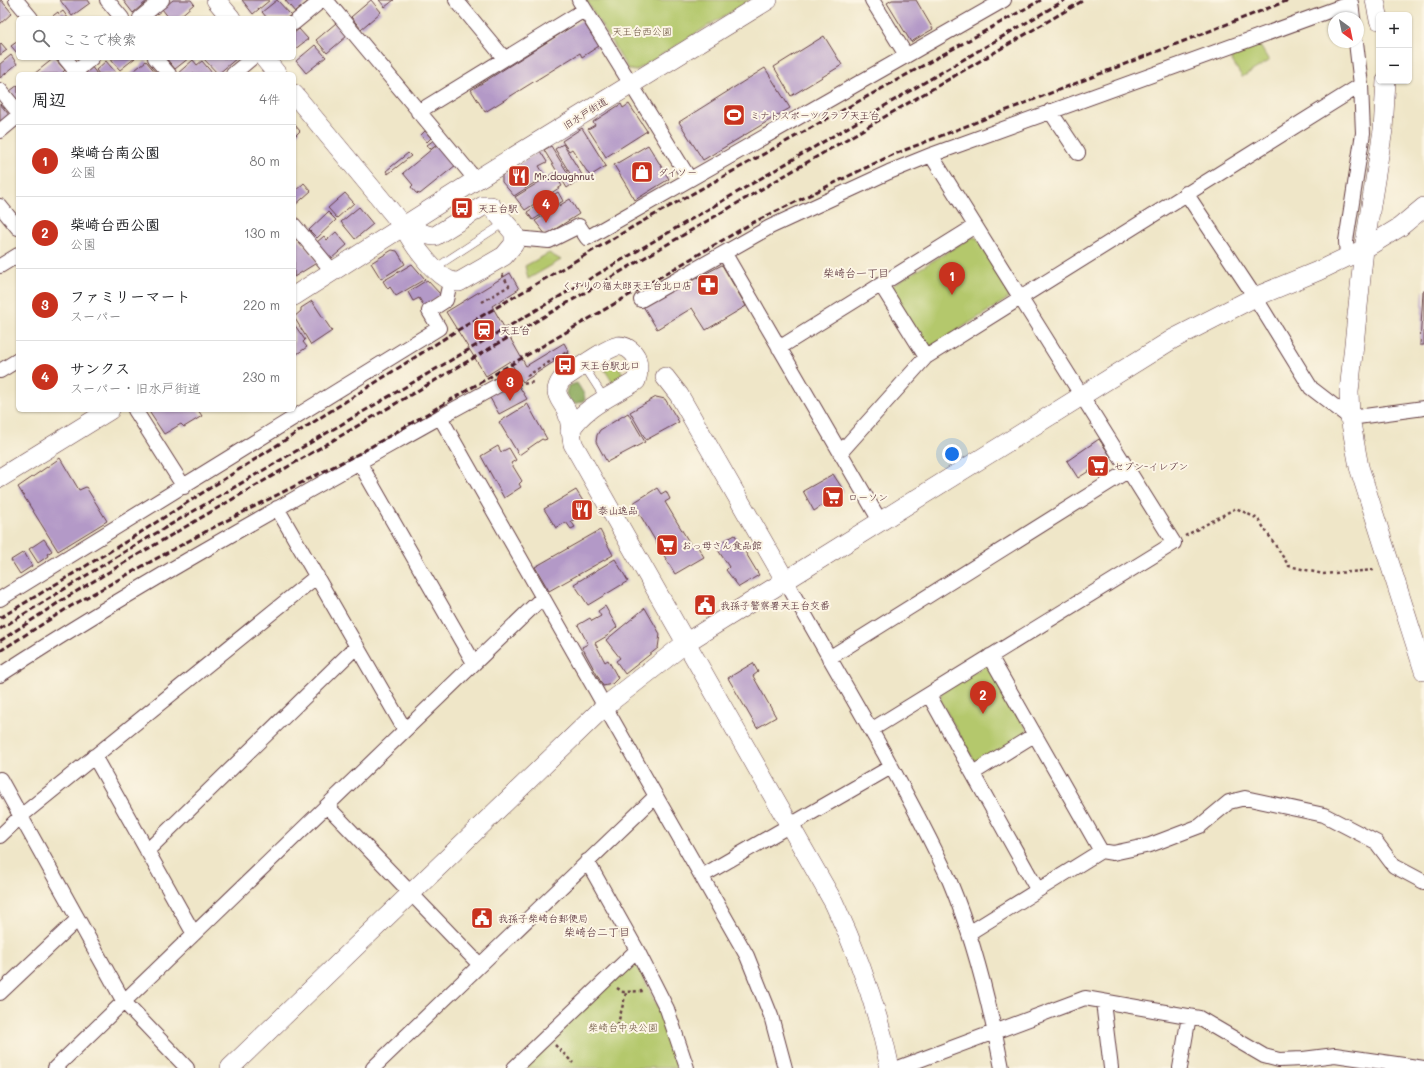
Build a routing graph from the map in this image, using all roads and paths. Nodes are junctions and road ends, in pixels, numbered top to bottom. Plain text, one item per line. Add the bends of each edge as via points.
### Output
1 (16, 0) edge
2 (107, 0) edge
3 (162, 0) edge
4 (216, 0) edge
5 (322, 0) edge
6 (326, 0) edge
7 (456, 0) edge
8 (768, 0) edge
9 (872, 0) edge
10 (1004, 0) edge
11 (1375, 0) edge
12 (582, 5) edge
13 (1352, 12) edge
14 (1377, 12) edge
15 (29, 16) edge
16 (120, 16) edge
17 (142, 16) edge
18 (229, 16) edge
19 (296, 22) edge
20 (1357, 48) edge
21 (906, 56) junction
22 (504, 58) junction
23 (66, 60) edge
24 (90, 60) edge
25 (157, 60) edge
26 (250, 60) edge
27 (266, 60) edge
28 (75, 72) edge
29 (77, 72) edge
30 (167, 72) edge
31 (235, 72) edge
32 (275, 72) edge
33 (631, 84) junction
34 (1386, 84) edge
35 (1361, 85) junction
36 (0, 90) edge
37 (296, 96) edge
38 (16, 110) edge
39 (1050, 110) junction
40 (418, 112) junction
41 (16, 118) edge
42 (0, 131) edge
43 (1078, 153) dead end
44 (932, 155) junction
45 (689, 178) junction
46 (476, 180) junction
47 (1186, 193) junction
48 (0, 206) edge
49 (1424, 207) edge
50 (16, 226) edge
51 (975, 226) junction
52 (296, 227) edge
53 (404, 227) junction
54 (510, 230) junction
55 (1364, 249) junction
56 (725, 254) junction
57 (16, 256) edge
58 (1347, 257) junction
59 (0, 266) edge
60 (435, 268) junction
61 (500, 271) dead end
62 (333, 272) junction
63 (450, 282) junction
64 (881, 285) junction
65 (296, 295) edge
66 (1255, 297) junction
67 (1020, 298) junction
68 (641, 300) dead end
69 (482, 302) dead end
70 (779, 348) junction
71 (634, 353) junction
72 (926, 357) junction
73 (16, 361) edge
74 (577, 362) junction
75 (0, 371) edge
76 (527, 376) dead end
77 (665, 377) junction
78 (506, 381) dead end
79 (636, 381) junction
80 (1082, 396) junction
81 (605, 400) junction
82 (1424, 408) edge
83 (586, 411) junction
84 (107, 412) edge
85 (136, 412) edge
86 (567, 412) junction
87 (440, 417) junction
88 (1350, 418) junction
89 (570, 431) junction
90 (840, 453) junction
91 (359, 462) junction
92 (1128, 470) junction
93 (0, 478) edge
94 (184, 487) junction
95 (277, 508) junction
96 (880, 522) junction
97 (1174, 543) junction
98 (1392, 569) junction
99 (317, 576) junction
100 (785, 580) junction
101 (0, 598) edge
102 (542, 598) junction
103 (687, 642) junction
104 (357, 646) junction
105 (990, 656) junction
106 (829, 658) junction
107 (474, 663) junction
108 (1424, 671) edge
109 (0, 675) edge
110 (929, 694) junction
111 (604, 706) junction
112 (405, 730) junction
113 (871, 730) junction
114 (1034, 735) junction
115 (94, 756) junction
116 (891, 767) junction
117 (973, 773) junction
118 (0, 779) edge
119 (656, 796) junction
120 (327, 806) junction
121 (21, 816) junction
122 (791, 825) junction
123 (0, 836) edge
124 (147, 851) junction
125 (1101, 851) junction
126 (587, 860) junction
127 (702, 876) junction
128 (1424, 882) edge
129 (1037, 890) junction
130 (411, 893) junction
131 (78, 919) junction
132 (969, 933) junction
133 (194, 934) junction
134 (636, 950) junction
135 (479, 964) junction
136 (606, 979) junction
137 (656, 988) junction
138 (0, 993) edge
139 (626, 993) junction
140 (124, 1002) junction
141 (1103, 1002) junction
142 (1189, 1016) junction
143 (616, 1031) dead end
144 (995, 1031) junction
145 (546, 1037) junction
146 (573, 1063) dead end
147 (55, 1068) edge
148 (186, 1068) edge
149 (230, 1068) edge
150 (373, 1068) edge
151 (514, 1068) edge
152 (688, 1068) edge
153 (785, 1068) edge
154 (890, 1068) edge
155 (898, 1068) edge
156 (1002, 1068) edge
157 (1111, 1068) edge
158 (1180, 1068) edge
159 (1424, 1068) edge

1 - 15 street
2 - 16 street
3 - 17 street
4 - 18 street
5 - 19 street
6 - 40 street
7 - 22 street
8 - 33 street, 旧水戸街道
9 - 21 street
10 - 21 street
11 - 14 street
12 - 22 street
12 - 33 street
13 - 39 street via 1351,3
20 - 35 street
21 - 45 street
22 - 40 street
23 - 28 street
24 - 29 street
25 - 30 street
26 - 31 street
27 - 32 street
33 - 45 street
33 - 46 street, 旧水戸街道
34 - 55 street via 1383,130
35 - 47 street
35 - 58 street via 1363,133 1346,241
36 - 38 street
37 - 53 street
39 - 43 street
39 - 44 street
40 - 46 street
41 - 42 street
44 - 51 street
44 - 56 street via 770,227
45 - 54 street via 587,238 579,226 549,241
46 - 53 street, 旧水戸街道
47 - 66 street
47 - 67 street
48 - 50 street
49 - 55 street via 1400,227
51 - 64 street
51 - 67 street
52 - 62 street
53 - 54 street via 420,231 427,236 435,236 487,206 495,209
53 - 60 street via 412,243
53 - 62 street, 旧水戸街道
54 - 60 lane
54 - 63 street via 514,244 504,256 459,282
55 - 58 street
55 - 88 street via 1349,392
56 - 68 street
56 - 70 street
57 - 59 street
58 - 66 street
60 - 63 street
61 - 69 path via 509,286
62 - 65 street, 旧水戸街道
63 - 94 street via 446,300 429,311 440,328
64 - 70 street
64 - 72 street
66 - 80 street via 1173,339
66 - 88 street via 1311,388
67 - 72 street
67 - 80 street
70 - 90 street
71 - 74 street via 619,346
71 - 77 street
71 - 79 street via 639,368
72 - 90 street
73 - 75 street
74 - 76 path via 567,351
74 - 81 lane
74 - 86 street via 558,384 557,392
77 - 79 street
77 - 100 street via 679,395
78 - 87 street
79 - 81 street
80 - 92 street
80 - 96 street
81 - 83 street
82 - 88 street
83 - 86 street via 572,414
83 - 89 street
84 - 93 street
85 - 94 street
86 - 89 street
87 - 91 street
87 - 102 street
88 - 98 street via 1359,467
89 - 103 street via 573,444
90 - 96 street
91 - 95 street
91 - 107 street
92 - 97 street
92 - 106 street
94 - 101 street
95 - 99 street
95 - 109 street via 82,622
96 - 100 street
97 - 98 path via 1236,508 1258,519 1289,566 1323,574
97 - 105 street
98 - 108 street
99 - 104 street
99 - 115 street
100 - 103 street
100 - 106 street
102 - 107 street
102 - 111 street
103 - 111 street
103 - 122 street
104 - 112 street
104 - 124 street
105 - 110 street
105 - 114 street
106 - 113 street
107 - 112 street
110 - 113 street
110 - 117 street
111 - 119 street
111 - 130 street
112 - 120 street
113 - 116 street
114 - 117 street
114 - 125 street
115 - 121 street
115 - 124 street
116 - 122 street
116 - 132 street via 920,818 950,882
117 - 129 street
118 - 121 street
119 - 126 street
119 - 127 street
120 - 130 street
120 - 133 street
121 - 123 street
121 - 131 street
122 - 127 street
122 - 154 street via 834,903 852,942 884,1035
124 - 133 street
125 - 128 street via 1113,853 1150,845 1200,826 1229,802 1245,798 1324,815 1376,842 1394,866
125 - 129 street
126 - 134 street
126 - 135 street
127 - 153 street via 747,956 771,1016
129 - 132 street
130 - 135 street
130 - 149 street
131 - 138 street
131 - 140 street
132 - 144 street
133 - 140 street
134 - 136 street
134 - 137 street
135 - 150 street
136 - 139 path
136 - 145 street
137 - 139 path
137 - 152 street
139 - 143 path
140 - 147 street
140 - 148 street
141 - 142 street
141 - 144 street via 1085,998
141 - 157 street
142 - 158 street
142 - 159 street via 1199,1018 1264,1056 1272,1058 1303,1059 1335,1055
144 - 155 street
144 - 156 street
145 - 146 path
145 - 151 street

